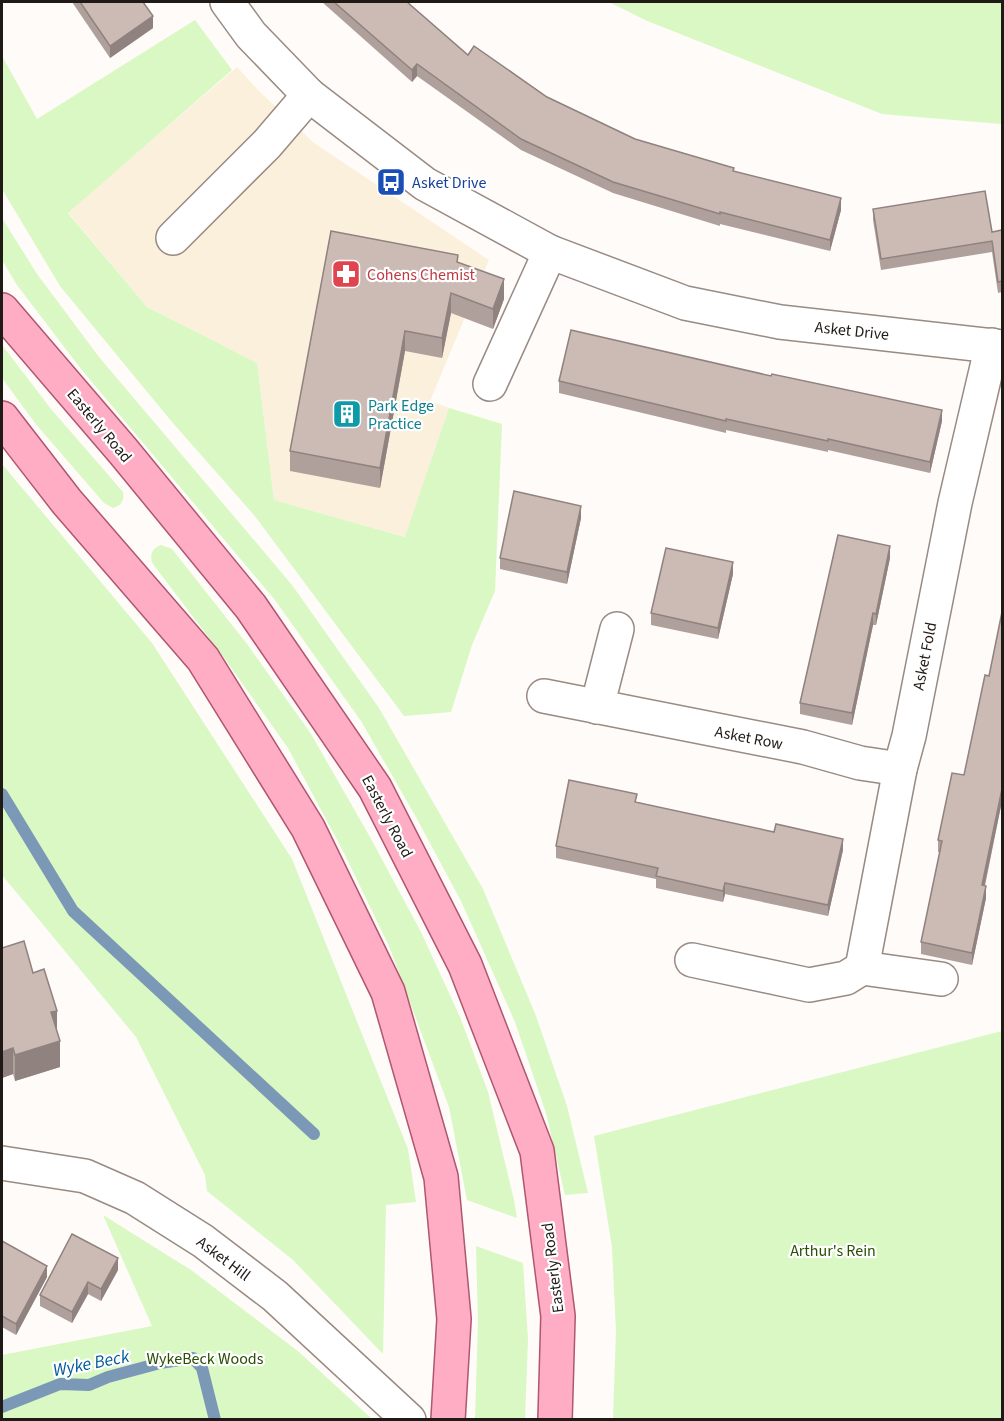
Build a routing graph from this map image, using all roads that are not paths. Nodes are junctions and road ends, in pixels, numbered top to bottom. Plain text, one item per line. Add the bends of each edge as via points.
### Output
1 (227, 2) edge
2 (309, 95) junction
3 (173, 238) dead end
4 (550, 252) junction
5 (2, 310) edge
6 (997, 346) edge
7 (490, 384) dead end
8 (2, 418) edge
9 (617, 629) dead end
10 (544, 696) dead end
11 (597, 707) junction
12 (900, 770) junction
13 (692, 960) dead end
14 (862, 968) junction
15 (941, 979) dead end
16 (2, 1163) edge
17 (409, 1419) edge
18 (448, 1419) edge
19 (555, 1419) edge

1 - 2 street, Asket Drive via 251,35
2 - 3 street via 267,144
2 - 4 street, Asket Drive via 425,184
4 - 6 street, Asket Drive via 685,303 780,322
4 - 7 street
5 - 19 main road, Easterly Road via 251,607 375,788 465,965 537,1151 558,1316
6 - 12 street, Asket Fold via 955,503
8 - 18 main road via 67,502 203,659 308,828 388,992 441,1177 454,1319
9 - 11 street
10 - 11 street, Asket Row
11 - 12 street, Asket Row
12 - 14 street, Asket Fold
13 - 14 street via 809,985 846,978
14 - 15 street
16 - 17 street, Asket Hill via 85,1176 135,1198 203,1241 275,1296

